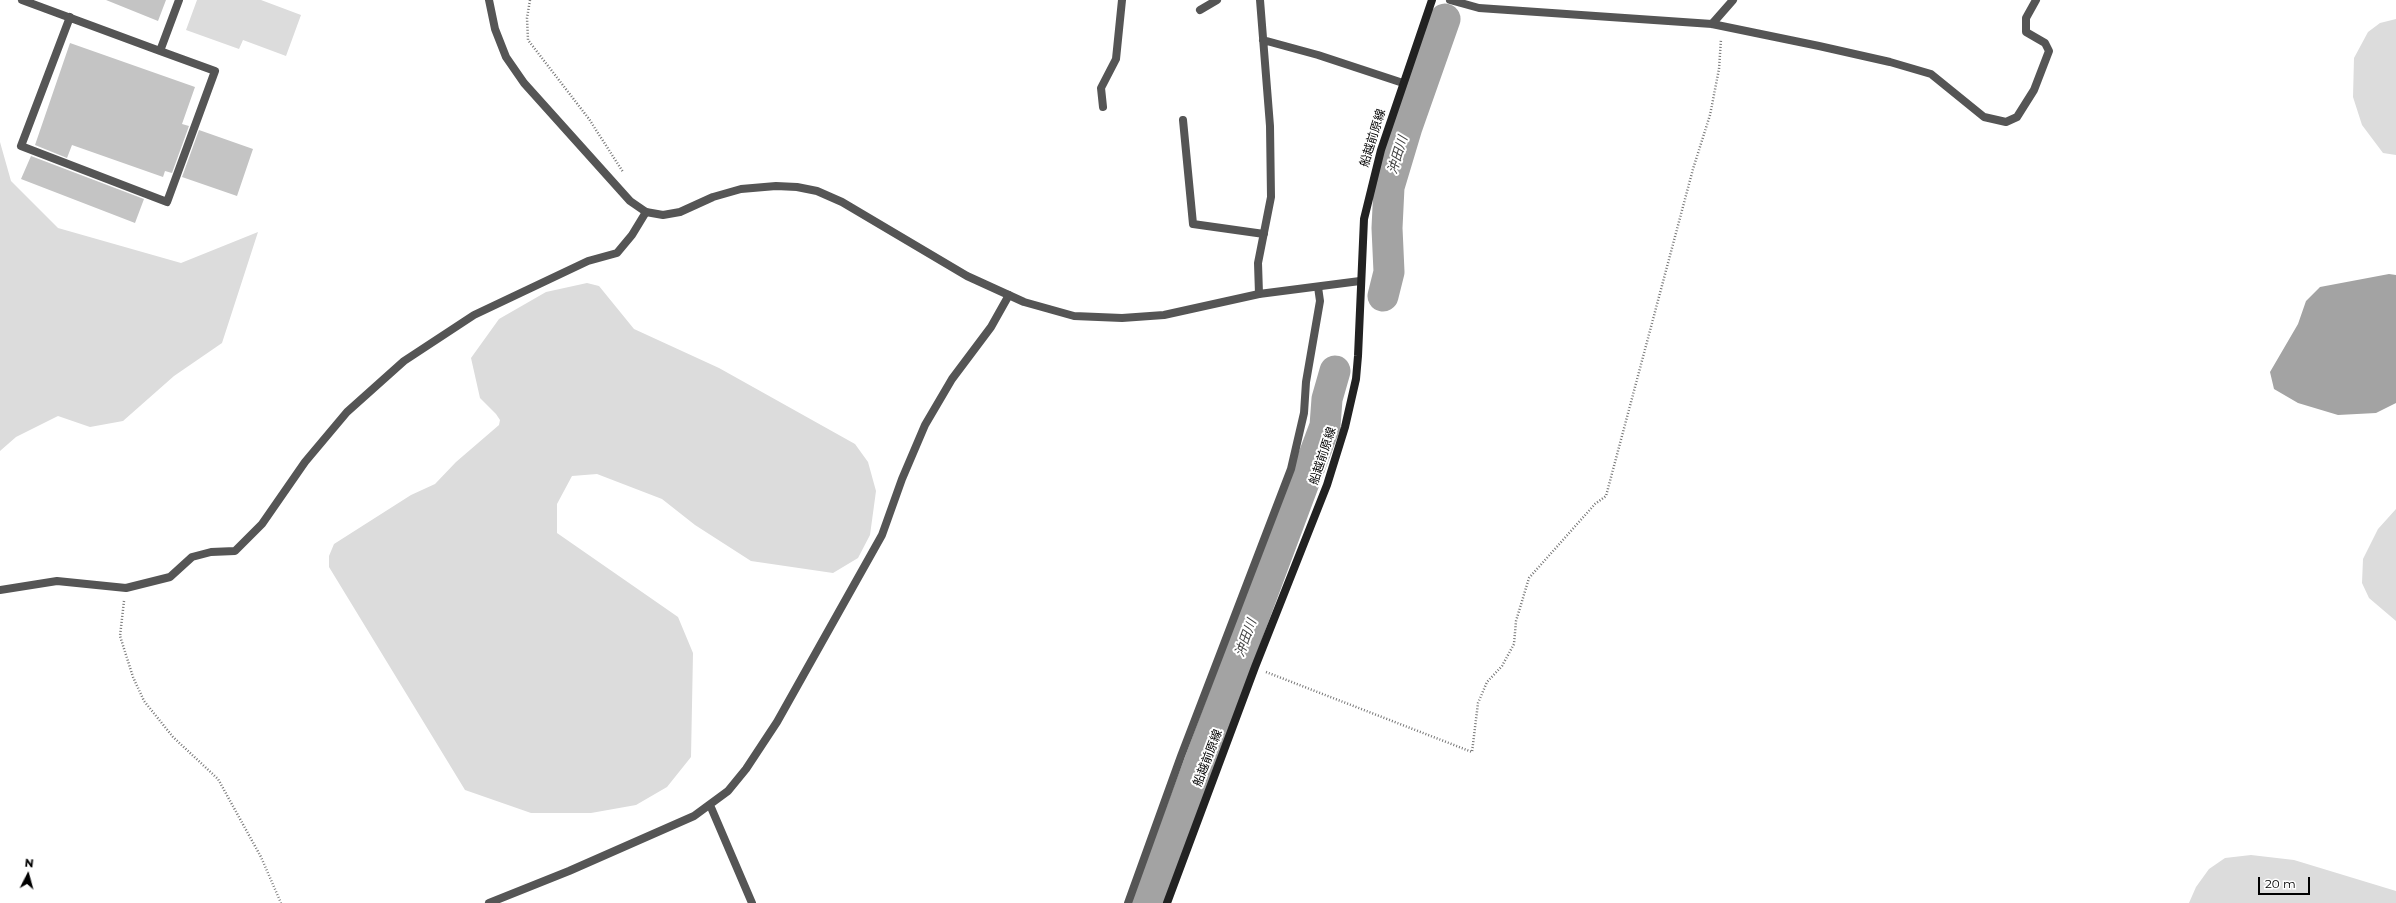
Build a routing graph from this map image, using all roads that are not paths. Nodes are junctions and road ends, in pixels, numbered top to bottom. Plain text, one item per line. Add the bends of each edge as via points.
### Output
1 (22, 0) edge
2 (180, 0) edge
3 (489, 0) edge
4 (1122, 0) edge
5 (1217, 0) edge
6 (1260, 0) edge
7 (1432, 0) edge
8 (1450, 0) edge
9 (1733, 0) edge
10 (2036, 0) edge
11 (1200, 10) dead end
12 (70, 17) junction
13 (1712, 24) junction
14 (1263, 40) junction
15 (160, 51) junction
16 (1403, 83) junction
17 (1103, 107) dead end
18 (1183, 120) dead end
19 (646, 212) junction
20 (1264, 234) junction
21 (1360, 281) junction
22 (1318, 287) junction
23 (1259, 294) junction
24 (1009, 295) junction
25 (0, 590) edge
26 (710, 805) junction
27 (489, 903) edge
28 (752, 903) edge
29 (1128, 903) edge
30 (1167, 903) edge

1 - 12 street
2 - 15 street
3 - 19 street via 495,29 506,57 524,83 630,201
4 - 17 street via 1116,59 1101,88
5 - 11 street
6 - 14 street
7 - 16 main road, 船越前原線
8 - 13 street via 1479,8
9 - 13 street
10 - 13 street via 2026,18 2026,32 2045,43 2049,51 2034,90 2016,117 2006,122 1984,117 1931,74 1833,49
12 - 15 street
12 - 15 street via 21,146 167,202 215,71
14 - 16 street via 1318,54
14 - 20 street via 1270,126 1271,197
16 - 21 main road, 船越前原線 via 1381,150 1364,219
18 - 20 street via 1193,224
19 - 24 street via 663,216 680,212 713,197 741,189 776,186 817,191 849,206 967,276
19 - 25 street via 617,253 588,261 474,315 404,361 347,412 305,462 262,524 235,551 211,552 192,557 170,577 126,588 57,581
20 - 23 street via 1258,263
21 - 22 street
21 - 30 main road, 船越前原線 via 1356,379 1345,427 1327,485 1255,667
22 - 23 street
22 - 29 street via 1320,301 1306,382 1304,414 1291,469 1181,756
23 - 24 street via 1164,314 1122,318 1074,316 1024,302
24 - 26 street via 991,327 952,378 925,425 882,535 777,722 746,770 728,791
26 - 27 street via 694,816 616,851
26 - 28 street

